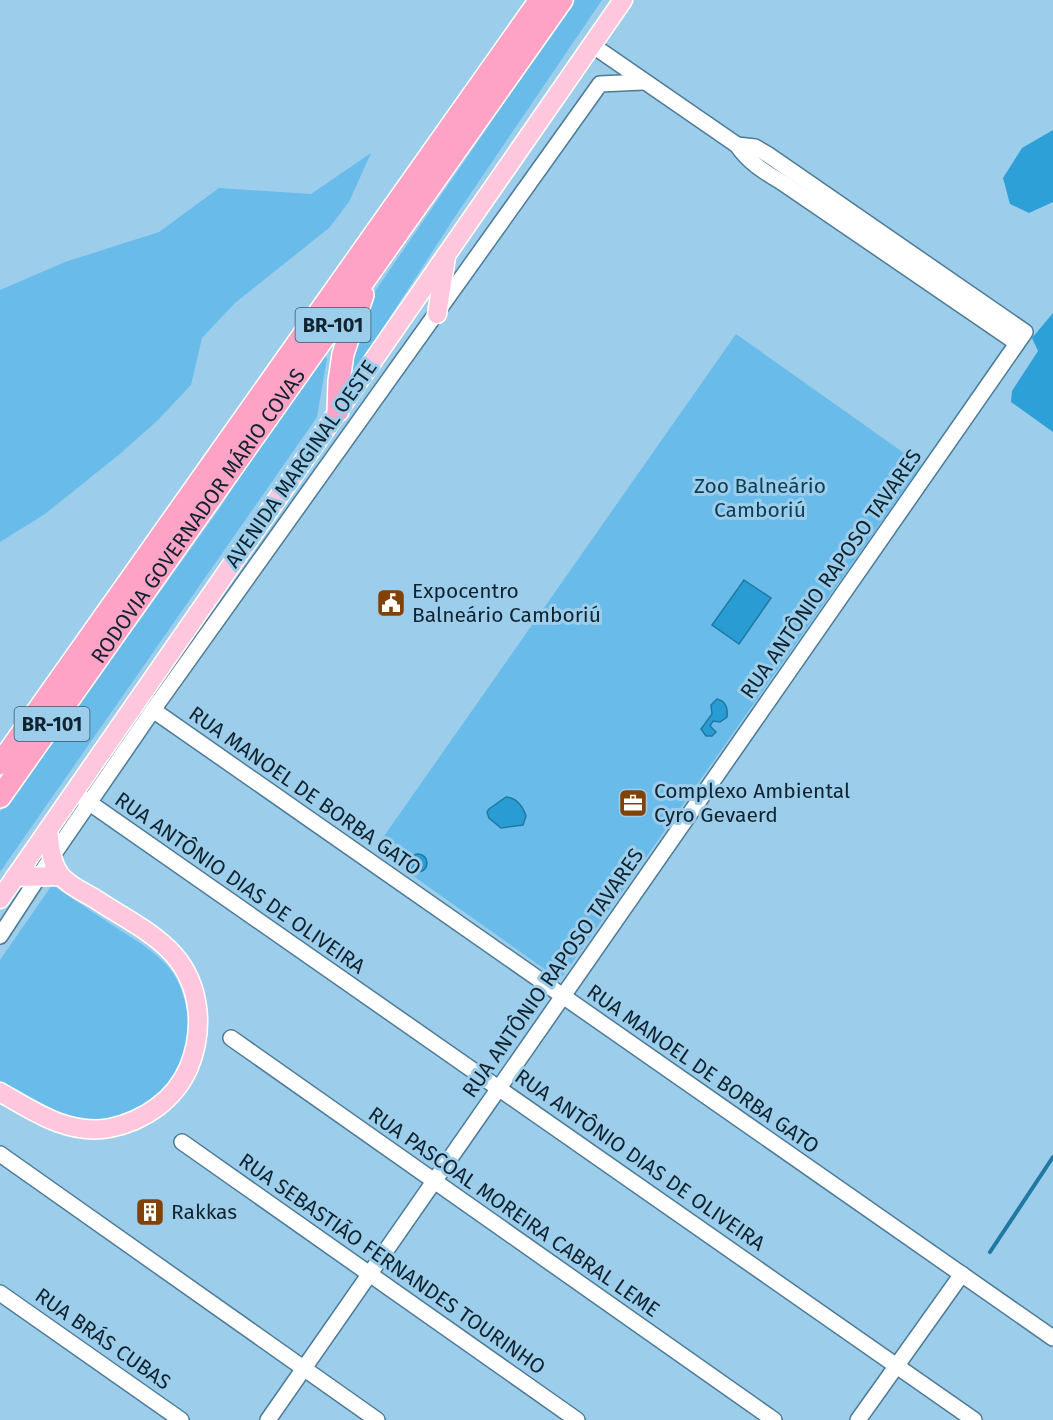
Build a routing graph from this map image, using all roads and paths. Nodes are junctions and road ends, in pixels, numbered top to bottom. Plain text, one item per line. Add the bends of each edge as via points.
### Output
1 (540, 0) edge
2 (562, 0) edge
3 (623, 0) edge
4 (592, 45) junction
5 (643, 82) junction
6 (447, 251) junction
7 (373, 268) junction
8 (437, 314) junction
9 (338, 411) junction
10 (153, 710) junction
11 (114, 734) junction
12 (0, 764) edge
13 (88, 771) junction
14 (74, 792) junction
15 (0, 798) edge
16 (91, 799) junction
17 (48, 830) junction
18 (52, 857) junction
19 (61, 876) junction
20 (15, 877) junction
21 (39, 877) junction
22 (0, 899) edge
23 (0, 936) edge
24 (562, 997) junction
25 (231, 1038) dead end
26 (499, 1088) junction
27 (0, 1092) edge
28 (182, 1142) dead end
29 (0, 1154) edge
30 (434, 1181) junction
31 (370, 1274) junction
32 (962, 1274) junction
33 (0, 1293) edge
34 (1053, 1338) edge
35 (897, 1366) junction
36 (304, 1368) junction
37 (181, 1420) edge
38 (268, 1420) edge
39 (377, 1420) edge
40 (577, 1420) edge
41 (774, 1420) edge
42 (858, 1420) edge
43 (974, 1420) edge

1 - 12 highway, RODOVIA GOVERNADOR MÁRIO COVAS / BR-101
2 - 7 highway, RODOVIA GOVERNADOR MÁRIO COVAS / BR-101
3 - 4 main road, AVENIDA MARGINAL OESTE
4 - 5 street
4 - 6 main road, AVENIDA MARGINAL OESTE
5 - 8 street via 600,84
5 - 24 street, RUA ANTÔNIO RAPOSO TAVARES via 737,145 756,166 1021,338
6 - 8 main road
6 - 9 main road, AVENIDA MARGINAL OESTE
7 - 9 highway via 343,354
7 - 15 highway, RODOVIA GOVERNADOR MÁRIO COVAS / BR-101
8 - 10 street
9 - 11 main road, AVENIDA MARGINAL OESTE
10 - 11 street
10 - 16 street
10 - 24 street, RUA MANOEL DE BORBA GATO
11 - 13 main road, AVENIDA MARGINAL OESTE
13 - 14 main road, AVENIDA MARGINAL OESTE
13 - 16 street
14 - 16 street, RUA ANTÔNIO DIAS DE OLIVEIRA
14 - 17 main road, AVENIDA MARGINAL OESTE
16 - 18 street
16 - 26 street, RUA ANTÔNIO DIAS DE OLIVEIRA via 105,815
17 - 18 main road
17 - 20 main road, AVENIDA MARGINAL OESTE
18 - 19 main road
18 - 21 street
19 - 21 main road
19 - 27 main road via 157,939 175,956 191,981 196,998 199,1015 194,1055 175,1091 163,1103 145,1116 107,1129 63,1125
20 - 21 main road
20 - 22 main road, AVENIDA MARGINAL OESTE
21 - 23 street
24 - 26 street, RUA ANTÔNIO RAPOSO TAVARES
24 - 32 street, RUA MANOEL DE BORBA GATO
25 - 30 street, RUA PASCOAL MOREIRA CABRAL LEME
26 - 30 street, RUA ANTÔNIO RAPOSO TAVARES
26 - 35 street, RUA ANTÔNIO DIAS DE OLIVEIRA
28 - 31 street, RUA SEBASTIÃO FERNANDES TOURINHO
29 - 36 street
30 - 31 street, RUA ANTÔNIO RAPOSO TAVARES
30 - 41 street, RUA PASCOAL MOREIRA CABRAL LEME
31 - 36 street, RUA ANTÔNIO RAPOSO TAVARES
31 - 40 street, RUA SEBASTIÃO FERNANDES TOURINHO
32 - 34 street, RUA MANOEL DE BORBA GATO
32 - 35 street
33 - 37 street, RUA BRÁS CUBAS
35 - 42 street
35 - 43 street, RUA ANTÔNIO DIAS DE OLIVEIRA
36 - 38 street, RUA ANTÔNIO RAPOSO TAVARES
36 - 39 street

